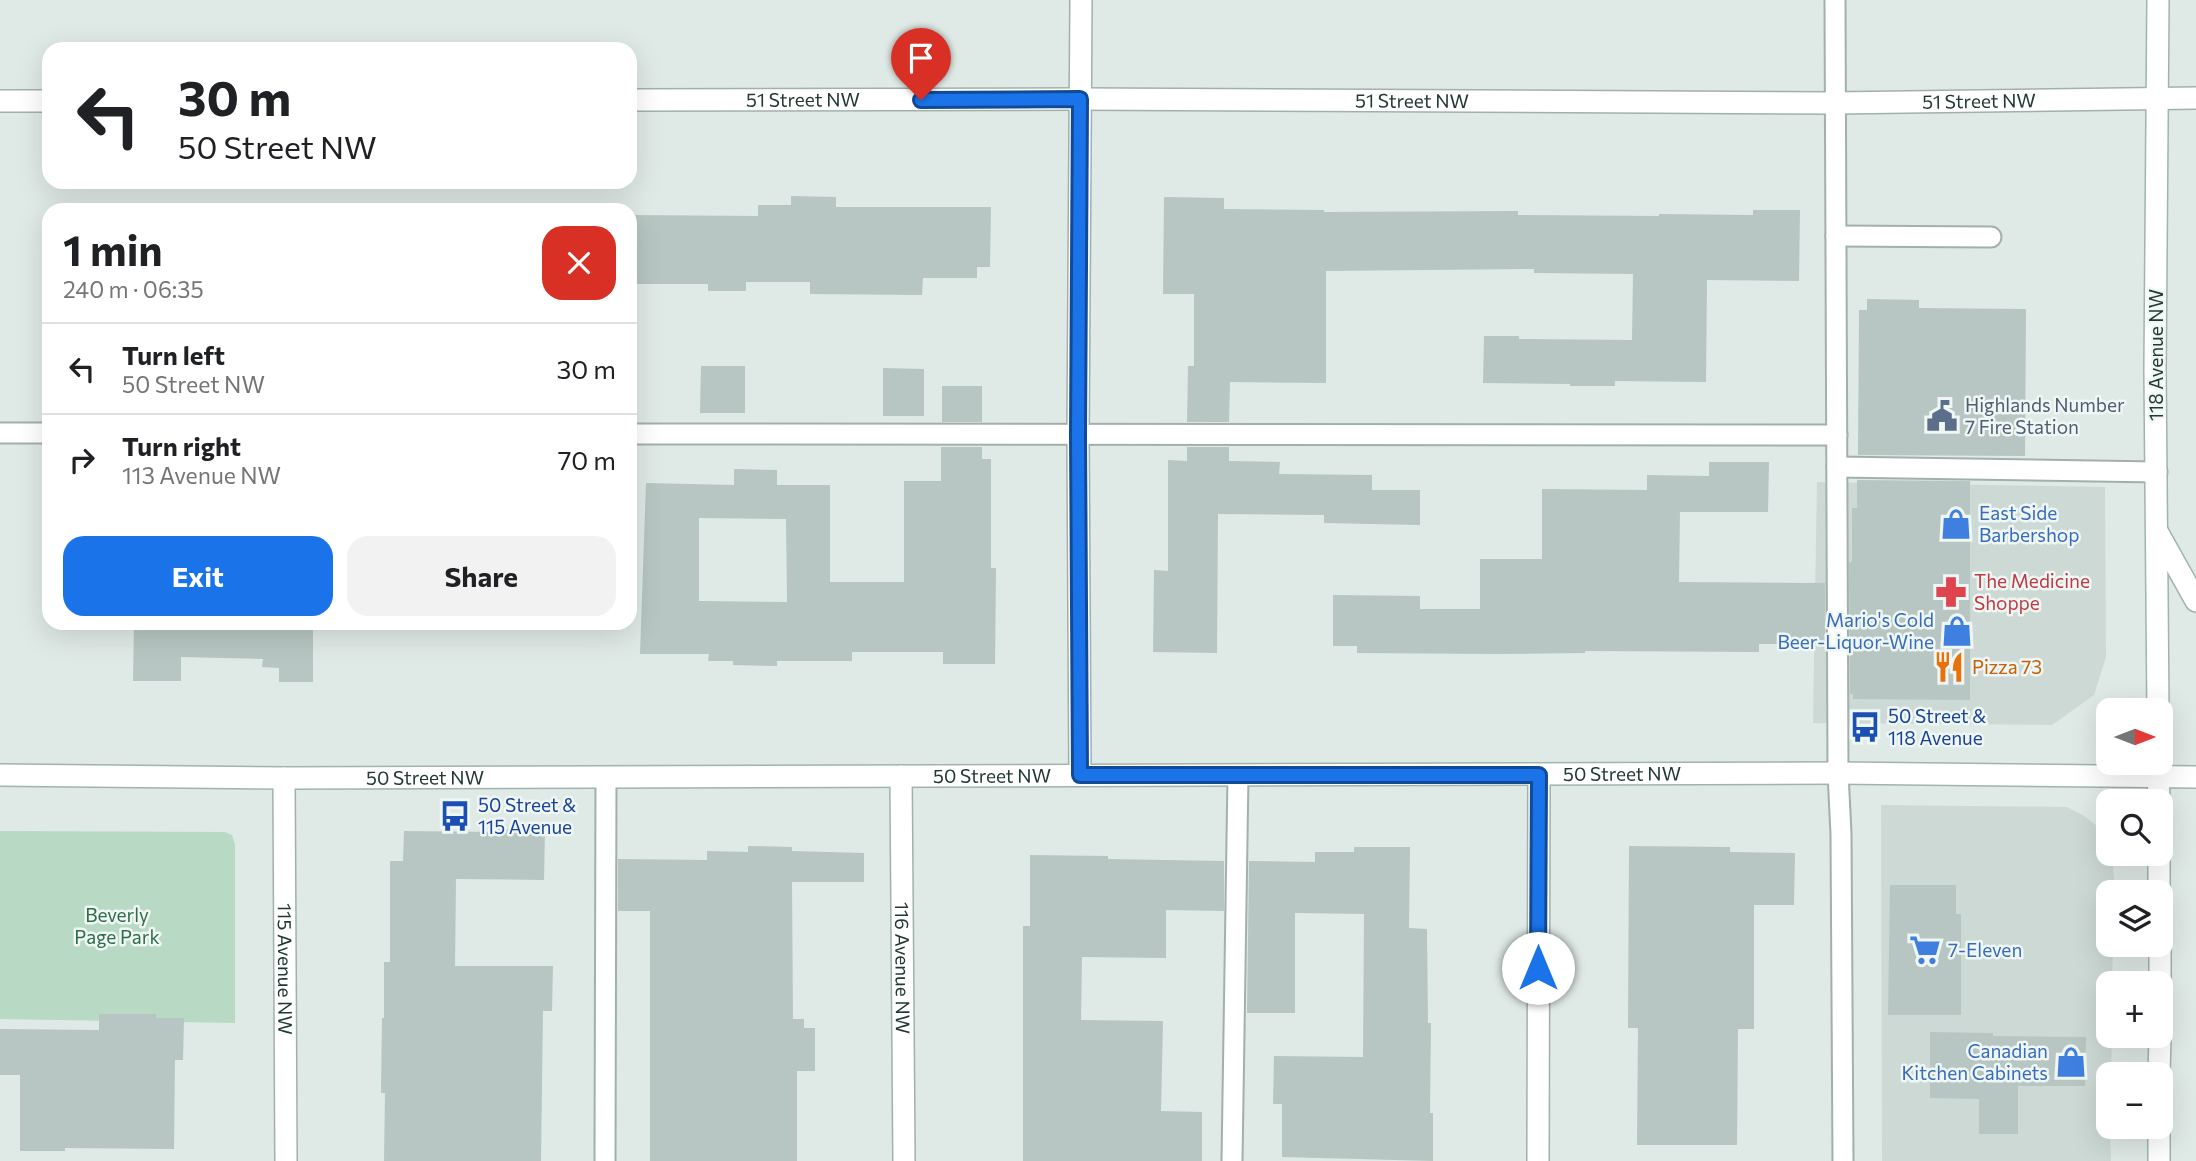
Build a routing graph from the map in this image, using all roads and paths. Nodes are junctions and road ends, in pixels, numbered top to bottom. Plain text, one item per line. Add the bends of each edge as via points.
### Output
1 (1081, 0) edge
2 (1835, 0) edge
3 (2158, 0) edge
4 (1080, 99) junction
5 (2158, 99) junction
6 (2196, 99) edge
7 (637, 100) edge
8 (0, 101) edge
9 (42, 101) edge
10 (1835, 103) junction
11 (1836, 236) junction
12 (1990, 237) dead end
13 (0, 433) edge
14 (42, 433) edge
15 (637, 434) edge
16 (1078, 435) junction
17 (1837, 435) junction
18 (1837, 467) junction
19 (2157, 472) junction
20 (2157, 531) junction
21 (2196, 601) edge
22 (2158, 698) edge
23 (2096, 771) edge
24 (1838, 773) junction
25 (2174, 773) edge
26 (0, 775) edge
27 (1080, 775) junction
28 (1238, 775) junction
29 (1539, 775) junction
30 (901, 776) junction
31 (606, 777) junction
32 (2196, 777) edge
33 (284, 778) junction
34 (2159, 1139) edge
35 (286, 1161) edge
36 (605, 1161) edge
37 (904, 1161) edge
38 (1232, 1161) edge
39 (1538, 1161) edge
40 (1843, 1161) edge
41 (2159, 1161) edge

1 - 4 street
2 - 10 lane
3 - 5 street, 118 Avenue NW
4 - 7 street, 51 Street NW
4 - 10 street, 51 Street NW
4 - 16 street
5 - 6 street, 51 Street NW
5 - 10 street, 51 Street NW
5 - 19 street, 118 Avenue NW
8 - 9 street
10 - 11 lane
11 - 12 lane
11 - 17 lane
13 - 14 lane
15 - 16 lane
16 - 17 lane
16 - 27 street
17 - 18 lane
18 - 19 lane
18 - 24 lane
19 - 20 street, 118 Avenue NW
20 - 21 street
20 - 22 street, 118 Avenue NW
23 - 24 street, 50 Street NW
24 - 29 street, 50 Street NW
24 - 40 lane
25 - 32 street, 50 Street NW
26 - 33 street, 50 Street NW
27 - 28 street, 50 Street NW
27 - 30 street, 50 Street NW
28 - 29 street, 50 Street NW
28 - 38 lane
29 - 39 street
30 - 31 street, 50 Street NW
30 - 37 street, 116 Avenue NW
31 - 33 street, 50 Street NW
31 - 36 lane
33 - 35 street, 115 Avenue NW
34 - 41 street

